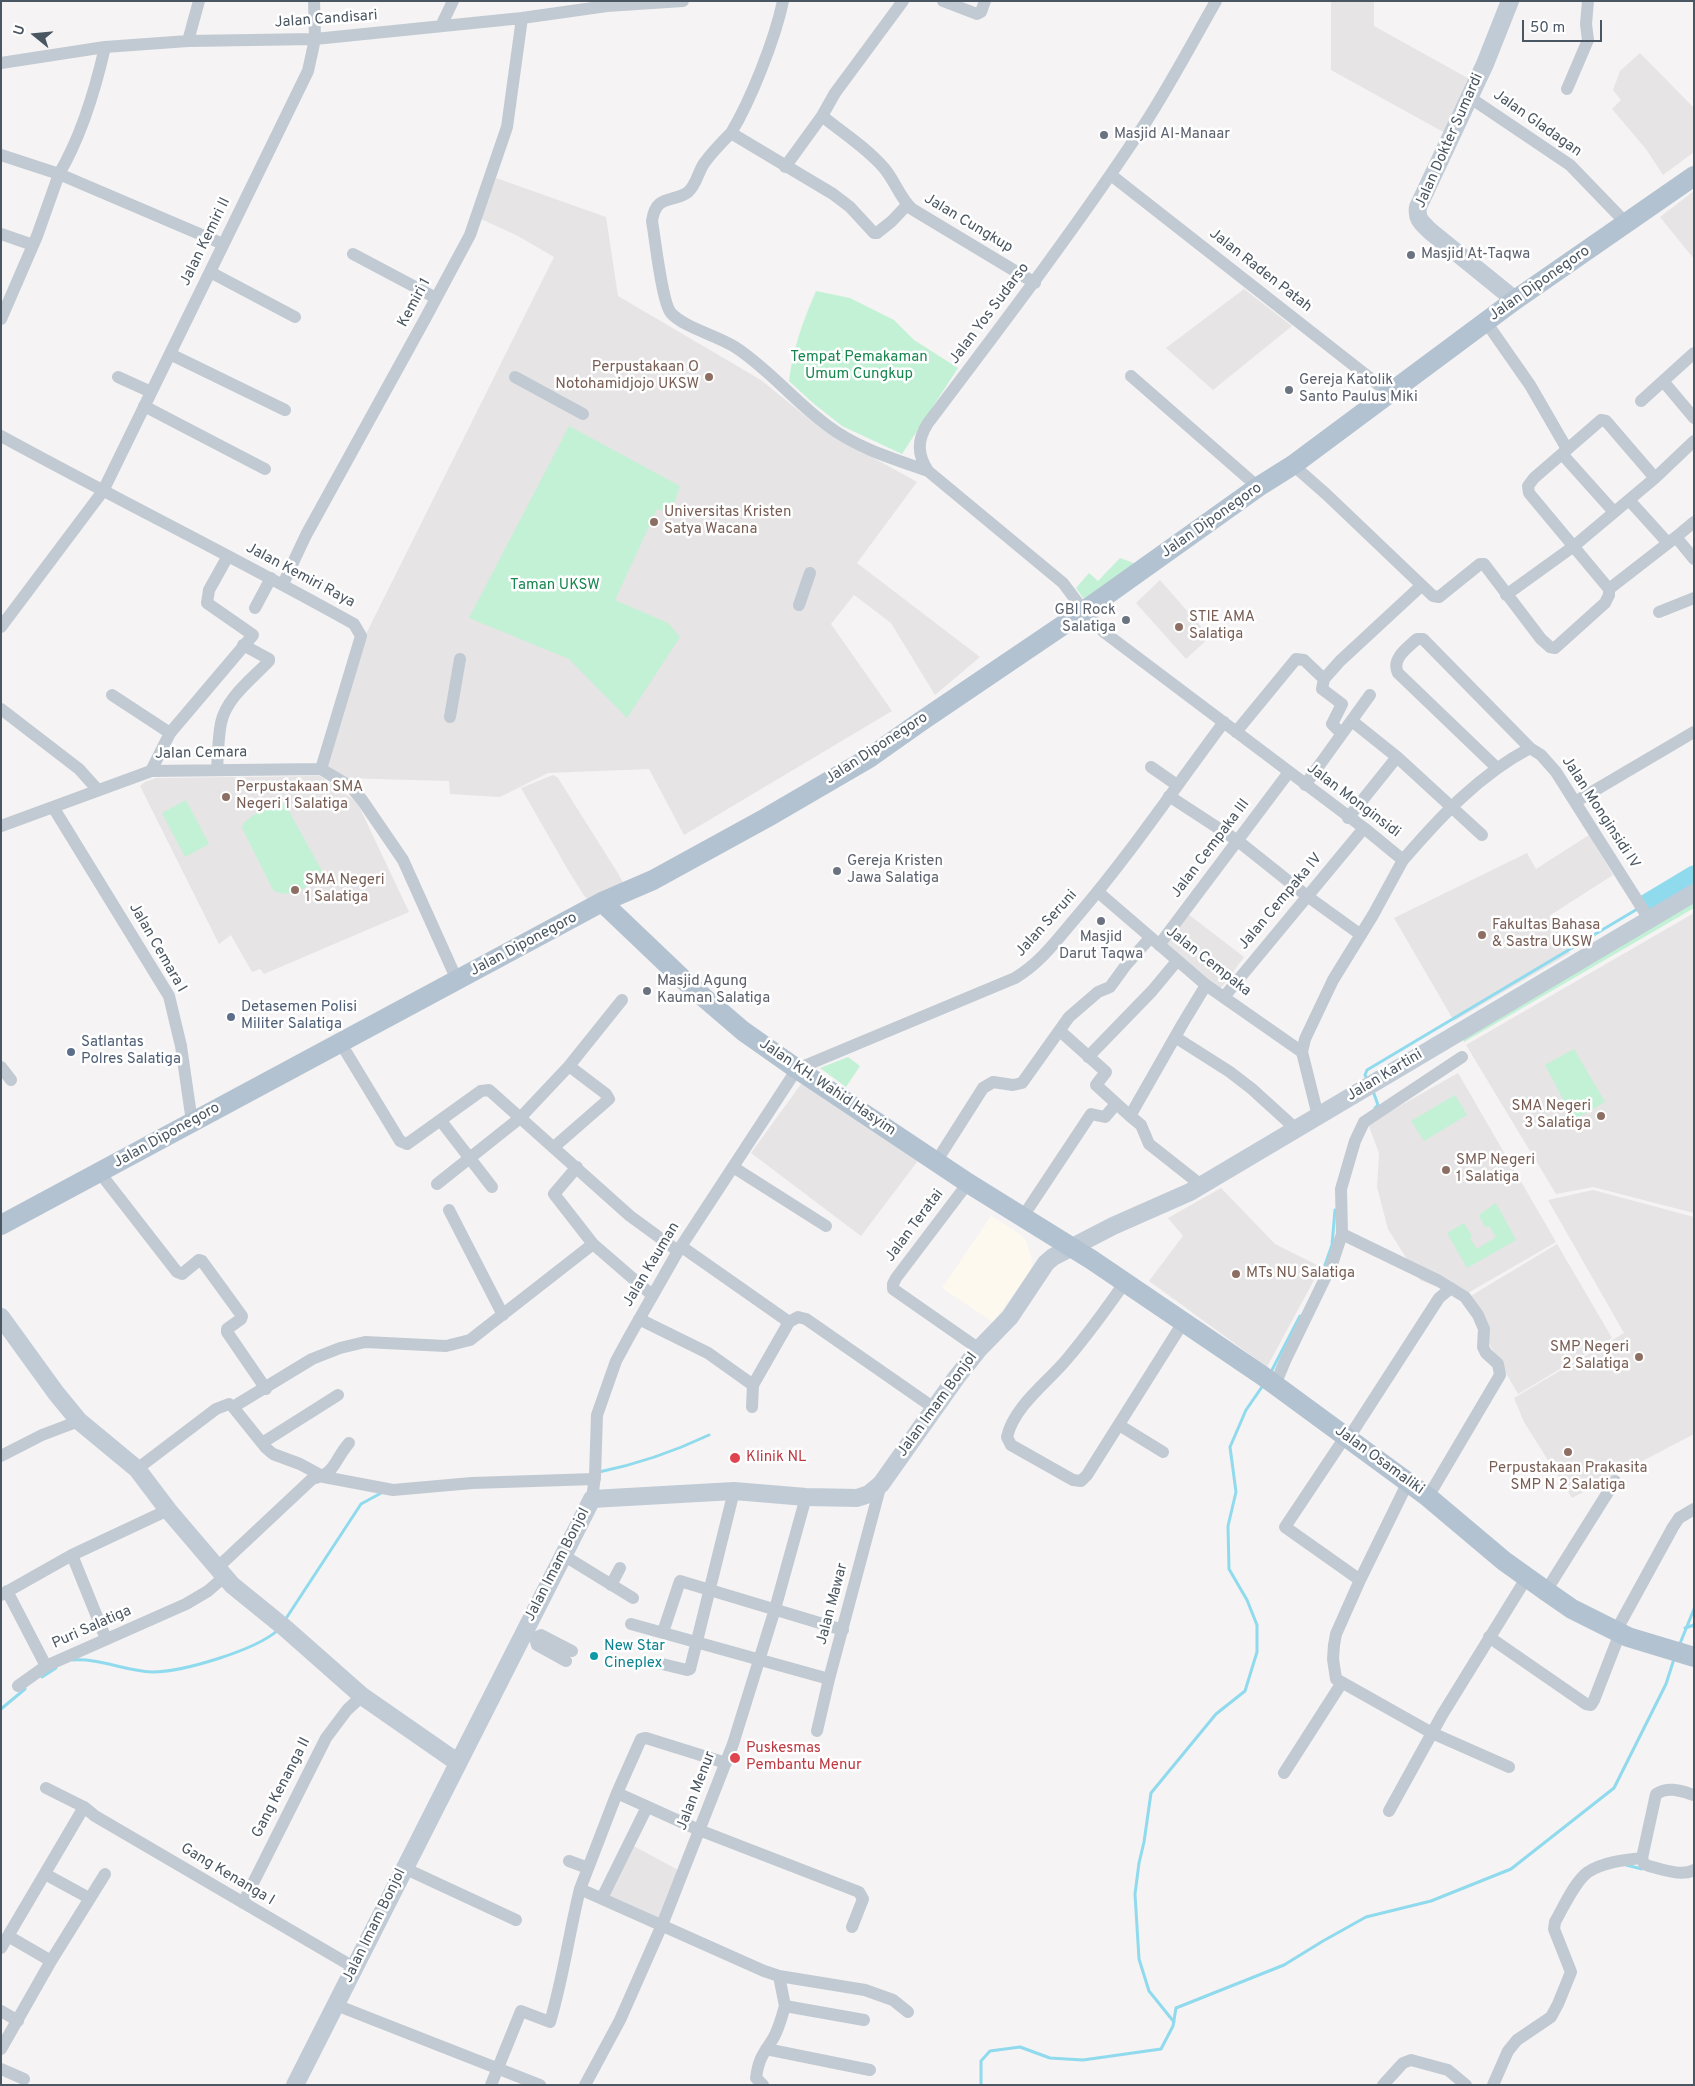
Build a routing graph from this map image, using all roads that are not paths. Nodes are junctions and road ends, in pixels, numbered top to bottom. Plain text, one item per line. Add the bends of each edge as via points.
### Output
1 (199, 1) edge
2 (314, 1) edge
3 (453, 1) edge
4 (683, 1) edge
5 (783, 1) edge
6 (903, 1) edge
7 (943, 1) edge
8 (985, 1) edge
9 (1216, 1) edge
10 (1510, 1) edge
11 (1588, 1) edge
12 (607, 4) edge
13 (522, 18) junction
14 (441, 26) junction
15 (315, 39) junction
16 (188, 41) junction
17 (106, 47) junction
18 (1, 63) edge
19 (1567, 89) dead end
20 (1469, 97) junction
21 (822, 116) junction
22 (731, 133) junction
23 (1, 154) edge
24 (785, 167) junction
25 (59, 174) junction
26 (1110, 176) junction
27 (1694, 176) edge
28 (907, 205) junction
29 (1626, 223) junction
30 (1, 234) edge
31 (224, 244) junction
32 (33, 246) junction
33 (353, 254) dead end
34 (210, 272) junction
35 (1035, 283) junction
36 (436, 298) junction
37 (1515, 300) junction
38 (295, 317) dead end
39 (1, 319) edge
40 (1486, 322) junction
41 (170, 354) junction
42 (1693, 355) edge
43 (1131, 376) dead end
44 (118, 377) dead end
45 (515, 377) dead end
46 (1663, 381) junction
47 (151, 392) junction
48 (1389, 393) junction
49 (1641, 401) dead end
50 (144, 406) junction
51 (286, 410) dead end
52 (583, 414) dead end
53 (1694, 418) edge
54 (1, 436) edge
55 (1694, 441) edge
56 (1565, 451) junction
57 (1292, 465) junction
58 (265, 469) dead end
59 (928, 471) junction
60 (1655, 478) junction
61 (1258, 487) junction
62 (103, 491) junction
63 (1629, 500) junction
64 (1614, 512) junction
65 (1694, 522) edge
66 (1672, 539) junction
67 (1574, 546) junction
68 (228, 556) junction
69 (1694, 559) edge
70 (810, 573) dead end
71 (271, 578) junction
72 (283, 584) junction
73 (1421, 586) junction
74 (1609, 589) junction
75 (1506, 595) junction
76 (1694, 598) edge
77 (799, 605) dead end
78 (255, 608) dead end
79 (1084, 611) junction
80 (1659, 612) dead end
81 (1, 627) edge
82 (244, 645) junction
83 (460, 659) dead end
84 (1324, 679) junction
85 (112, 695) dead end
86 (1370, 695) dead end
87 (1, 709) edge
88 (450, 717) dead end
89 (1352, 720) junction
90 (1224, 722) junction
91 (1236, 732) junction
92 (1694, 732) edge
93 (170, 733) junction
94 (1342, 734) junction
95 (1530, 748) junction
96 (1397, 757) junction
97 (1151, 767) dead end
98 (1497, 768) junction
99 (321, 769) junction
100 (217, 770) junction
101 (151, 771) junction
102 (1289, 772) junction
103 (1305, 785) junction
104 (97, 789) junction
105 (1173, 790) junction
106 (1575, 802) junction
107 (1452, 806) junction
108 (53, 807) junction
109 (1348, 818) junction
110 (1, 826) edge
111 (1364, 828) junction
112 (1482, 835) dead end
113 (1238, 841) junction
114 (1403, 860) junction
115 (1098, 892) junction
116 (1694, 893) edge
117 (1307, 896) junction
118 (602, 902) junction
119 (1649, 919) junction
120 (1360, 934) junction
121 (1154, 942) junction
122 (1177, 961) junction
123 (457, 980) junction
124 (1206, 985) junction
125 (1224, 997) junction
126 (622, 1000) dead end
127 (1060, 1031) junction
128 (1175, 1036) junction
129 (340, 1042) junction
130 (1302, 1052) junction
131 (1088, 1057) junction
132 (1462, 1057) dead end
133 (1, 1066) edge
134 (568, 1066) junction
135 (797, 1069) junction
136 (12, 1080) dead end
137 (1116, 1104) junction
138 (1130, 1116) junction
139 (1318, 1116) junction
140 (520, 1118) junction
141 (440, 1121) junction
142 (192, 1122) junction
143 (1296, 1129) junction
144 (554, 1147) junction
145 (470, 1158) junction
146 (936, 1162) junction
147 (577, 1167) junction
148 (733, 1167) junction
149 (100, 1173) junction
150 (968, 1183) junction
151 (437, 1184) dead end
152 (1201, 1185) junction
153 (492, 1186) dead end
154 (449, 1210) dead end
155 (1022, 1218) junction
156 (1, 1225) edge
157 (826, 1226) dead end
158 (1342, 1234) junction
159 (593, 1244) junction
160 (1071, 1248) junction
161 (680, 1249) junction
162 (1125, 1282) junction
163 (1451, 1288) junction
164 (652, 1294) junction
165 (503, 1315) junction
166 (1, 1317) edge
167 (639, 1319) junction
168 (1184, 1321) junction
169 (790, 1322) junction
170 (980, 1349) junction
171 (1270, 1381) junction
172 (753, 1386) junction
173 (266, 1389) junction
174 (338, 1395) dead end
175 (233, 1407) junction
176 (752, 1407) dead end
177 (934, 1408) junction
178 (79, 1421) junction
179 (1119, 1425) junction
180 (1346, 1438) junction
181 (262, 1443) junction
182 (349, 1443) dead end
183 (1163, 1452) dead end
184 (1, 1456) edge
185 (137, 1469) junction
186 (595, 1474) junction
187 (324, 1477) junction
188 (1615, 1481) dead end
189 (1408, 1482) junction
190 (881, 1484) junction
191 (734, 1492) junction
192 (806, 1497) junction
193 (1428, 1497) junction
194 (592, 1499) junction
195 (1694, 1509) edge
196 (168, 1510) junction
197 (72, 1555) junction
198 (563, 1555) junction
199 (620, 1568) dead end
200 (221, 1573) junction
201 (1527, 1577) junction
202 (1360, 1580) junction
203 (611, 1585) junction
204 (709, 1590) junction
205 (1546, 1591) junction
206 (4, 1593) edge
207 (633, 1598) dead end
208 (775, 1609) junction
209 (631, 1624) dead end
210 (843, 1630) junction
211 (663, 1632) junction
212 (1618, 1632) junction
213 (529, 1635) junction
214 (1489, 1637) junction
215 (106, 1639) junction
216 (696, 1642) junction
217 (569, 1656) dead end
218 (1692, 1656) edge
219 (760, 1659) junction
220 (658, 1662) dead end
221 (46, 1666) junction
222 (829, 1678) junction
223 (1341, 1684) junction
224 (18, 1686) dead end
225 (362, 1696) junction
226 (817, 1732) dead end
227 (1432, 1733) junction
228 (457, 1762) junction
229 (726, 1762) junction
230 (1509, 1767) dead end
231 (1284, 1772) dead end
232 (46, 1788) dead end
233 (618, 1793) junction
234 (1694, 1795) edge
235 (84, 1807) junction
236 (647, 1808) junction
237 (1389, 1811) dead end
238 (699, 1830) junction
239 (1642, 1858) junction
240 (569, 1861) dead end
241 (404, 1868) junction
242 (588, 1868) junction
243 (1694, 1870) edge
244 (45, 1874) junction
245 (105, 1874) dead end
246 (580, 1889) junction
247 (89, 1898) junction
248 (602, 1898) junction
249 (242, 1903) junction
250 (516, 1920) dead end
251 (662, 1925) junction
252 (852, 1927) dead end
253 (8, 1936) junction
254 (1, 1948) edge
255 (51, 1961) junction
256 (355, 1968) junction
257 (779, 1976) junction
258 (336, 2005) junction
259 (786, 2006) junction
260 (1, 2011) edge
261 (908, 2012) dead end
262 (864, 2020) dead end
263 (18, 2021) junction
264 (1, 2049) edge
265 (766, 2049) junction
266 (1, 2068) edge
267 (499, 2070) junction
268 (870, 2070) dead end
269 (24, 2079) dead end
270 (295, 2085) edge
271 (491, 2085) edge
272 (540, 2085) edge
273 (585, 2085) edge
274 (763, 2085) edge
275 (1383, 2085) edge
276 (1466, 2085) edge
277 (1493, 2085) edge

1 - 16 street
2 - 15 street, Jalan Kemiri II
3 - 14 street
4 - 12 street, Jalan Candisari
5 - 22 street via 755,81
6 - 21 street
7 - 8 street via 977,14
9 - 26 street, Jalan Yos Sudarso
10 - 20 main road, Jalan Dokter Sumardi
11 - 19 street via 1588,40
12 - 13 street, Jalan Candisari
13 - 14 street, Jalan Candisari
13 - 36 street, Kemiri 1 via 507,127 470,234
14 - 15 street, Jalan Candisari
15 - 16 street, Jalan Candisari
15 - 31 street, Jalan Kemiri II via 308,71
16 - 17 street, Jalan Candisari
17 - 18 street, Jalan Candisari
17 - 25 street via 94,92
20 - 29 street, Jalan Gladagan via 1570,165
20 - 37 main road, Jalan Dokter Sumardi via 1417,215 1430,231
21 - 24 street
21 - 28 street, Jalan Cungkup via 875,157
22 - 24 street
22 - 59 street via 704,163 695,184 687,192 665,200 653,214 657,257 671,314 741,352 828,426 849,439
23 - 25 street
24 - 28 street via 842,201 877,234
25 - 31 street
25 - 32 street
26 - 35 street, Jalan Yos Sudarso
26 - 48 street, Jalan Raden Patah
27 - 29 main road, Jalan Diponegoro
28 - 35 street, Jalan Cungkup
29 - 37 main road, Jalan Diponegoro
30 - 32 street
31 - 34 street, Jalan Kemiri II
32 - 39 street
33 - 36 street
34 - 38 street
34 - 41 street, Jalan Kemiri II
35 - 59 street, Jalan Yos Sudarso via 923,431 919,451
36 - 72 street, Kemiri 1 via 306,535
37 - 40 main road, Jalan Diponegoro
40 - 48 main road, Jalan Diponegoro
40 - 56 street via 1530,385
41 - 47 street, Jalan Kemiri II
41 - 51 street
42 - 46 street
43 - 61 street
44 - 47 street
45 - 52 street
46 - 49 street
46 - 53 street
47 - 50 street, Jalan Kemiri II
48 - 57 main road, Jalan Diponegoro
50 - 58 street
50 - 62 street, Jalan Kemiri II
54 - 62 street, Jalan Kemiri Raya
55 - 60 street
56 - 60 street via 1604,420
56 - 64 street
56 - 67 street via 1534,478 1528,489
57 - 61 main road, Jalan Diponegoro
57 - 73 street
59 - 79 street, Jalan Yos Sudarso via 1063,583
60 - 63 street
61 - 79 main road, Jalan Diponegoro
62 - 68 street, Jalan Kemiri Raya
62 - 81 street, Jalan Kemiri II
63 - 64 street
63 - 66 street
64 - 67 street
65 - 66 street
66 - 69 street
66 - 74 street
67 - 74 street
67 - 75 street
68 - 71 street, Jalan Kemiri Raya
68 - 82 street via 209,590 207,603 253,633
70 - 77 street
71 - 72 street, Jalan Kemiri Raya
71 - 78 street
72 - 99 street, Jalan Kemiri Raya via 354,624 361,636
73 - 75 street via 1439,597 1483,564
73 - 84 street
74 - 75 street via 1607,600 1599,610 1555,648 1541,639
76 - 80 street
79 - 90 street, Jalan Monginsidi via 1105,633
79 - 118 main road, Jalan Diponegoro via 869,758 653,880
82 - 93 street
82 - 100 street via 269,661 231,701 224,713
83 - 88 street
84 - 91 street via 1304,660 1296,659
84 - 94 street via 1322,689 1342,704 1332,724
85 - 93 street
86 - 89 street
87 - 104 street via 79,768
89 - 94 street
89 - 96 street
90 - 91 street, Jalan Monginsidi
90 - 105 street, Jalan Seruni
91 - 102 street, Jalan Monginsidi
92 - 106 street
93 - 101 street
94 - 103 street
95 - 98 street
95 - 98 street, Jalan Monginsidi IV via 1423,639 1417,639 1397,660 1398,674
95 - 106 street, Jalan Monginsidi IV via 1556,772
96 - 107 street
96 - 109 street
97 - 105 street
98 - 107 street
99 - 100 street, Jalan Cemara
99 - 123 street via 352,787 404,860
100 - 101 street, Jalan Cemara
101 - 104 street, Jalan Cemara
102 - 103 street, Jalan Monginsidi
102 - 113 street, Jalan Cempaka III
103 - 109 street, Jalan Monginsidi
104 - 108 street, Jalan Cemara
105 - 113 street
105 - 115 street, Jalan Seruni
106 - 119 street, Jalan Monginsidi IV
107 - 112 street
107 - 114 street
108 - 110 street, Jalan Cemara
108 - 142 street, Jalan Cemara I via 169,996 181,1046
109 - 111 street, Jalan Monginsidi
111 - 114 street, Jalan Monginsidi
111 - 117 street, Jalan Cempaka IV
113 - 117 street
113 - 121 street, Jalan Cempaka III
114 - 120 street, Jalan Monginsidi
115 - 121 street, Jalan Cempaka
115 - 135 street, Jalan Seruni via 1040,960 1015,978
116 - 119 main road, Jalan Kartini
117 - 120 street
117 - 125 street, Jalan Cempaka IV
118 - 123 main road, Jalan Diponegoro
118 - 135 main road, Jalan KH. Wahid Hasyim via 687,983 743,1030
119 - 139 main road, Jalan Kartini
120 - 130 street, Jalan Monginsidi via 1333,980
121 - 122 street, Jalan Cempaka
121 - 127 street, Jalan Cempaka III via 1126,965 1110,987 1098,992 1069,1017
122 - 124 street, Jalan Cempaka
122 - 131 street
123 - 129 main road, Jalan Diponegoro
124 - 125 street, Jalan Cempaka
124 - 128 street
125 - 130 street, Jalan Cempaka
126 - 134 street
127 - 131 street
127 - 146 street, Jalan Cempaka III via 1022,1083 993,1082 983,1088
128 - 138 street
128 - 143 street via 1238,1078
129 - 141 street via 400,1142 407,1144
129 - 142 main road, Jalan Diponegoro
130 - 139 street
131 - 137 street via 1106,1072 1096,1085
132 - 158 street via 1364,1122 1341,1189
133 - 136 street
134 - 140 street
134 - 144 street via 609,1099
135 - 146 main road, Jalan KH. Wahid Hasyim
135 - 148 street, Jalan Kauman
137 - 138 street
137 - 155 street via 1105,1117 1091,1114
138 - 152 street via 1141,1125 1149,1144
139 - 143 main road, Jalan Kartini
140 - 141 street via 492,1092 485,1090
140 - 144 street
140 - 145 street
141 - 145 street
142 - 149 main road, Jalan Diponegoro
143 - 152 main road, Jalan Kartini
144 - 147 street
145 - 151 street
145 - 153 street
146 - 150 main road, Jalan KH. Wahid Hasyim
147 - 159 street via 554,1194
147 - 161 street via 630,1216
148 - 157 street
148 - 161 street, Jalan Kauman
149 - 156 main road, Jalan Diponegoro
149 - 173 street via 177,1272 182,1274 202,1261 242,1316 227,1332
150 - 155 main road, Jalan KH. Wahid Hasyim
150 - 170 street, Jalan Teratai via 896,1278 893,1289
152 - 160 main road, Jalan Kartini
154 - 165 street
155 - 160 main road, Jalan KH. Wahid Hasyim
158 - 163 street
158 - 171 street via 1328,1275 1285,1362
159 - 164 street
159 - 165 street
160 - 162 main road, Jalan Osamaliki
160 - 170 main road, Jalan Imam Bonjol via 1046,1263 1010,1318
161 - 164 street, Jalan Kauman
161 - 169 street
162 - 168 main road, Jalan Osamaliki
162 - 179 street via 1067,1360 1015,1416 1007,1437 1011,1445 1073,1480 1081,1481
163 - 180 street via 1439,1298
163 - 193 street via 1465,1297 1478,1315 1484,1329 1483,1347 1498,1364 1500,1375
164 - 167 street, Jalan Kauman
165 - 173 street via 470,1340 446,1346 365,1342 340,1348 312,1360
166 - 178 main road
167 - 172 street via 708,1353
167 - 186 street, Jalan Kauman via 616,1361 599,1405
168 - 171 main road, Jalan Osamaliki
168 - 179 street
169 - 172 street
169 - 177 street via 795,1317 806,1319
170 - 177 main road, Jalan Imam Bonjol
171 - 180 main road, Jalan Osamaliki
172 - 176 street
173 - 175 street
174 - 181 street
175 - 181 street
175 - 185 street via 229,1404 216,1409
177 - 190 main road, Jalan Imam Bonjol
178 - 184 street
178 - 185 main road
179 - 183 street
180 - 189 main road, Jalan Osamaliki
180 - 202 street via 1285,1527
181 - 187 street via 272,1454
182 - 187 street
185 - 196 main road
186 - 187 street via 389,1489
186 - 194 street, Jalan Kauman
187 - 200 street, Puri Salatiga via 312,1479
188 - 205 street
189 - 193 main road, Jalan Osamaliki
189 - 202 street
190 - 192 main road, Jalan Imam Bonjol via 869,1494 857,1498
190 - 210 street, Jalan Mawar
191 - 192 main road, Jalan Imam Bonjol
191 - 194 main road, Jalan Imam Bonjol
191 - 204 street
192 - 208 street, Jalan Menur
193 - 201 main road, Jalan Osamaliki
194 - 198 main road, Jalan Imam Bonjol
195 - 212 street via 1679,1518 1673,1527
196 - 197 street
196 - 200 main road
197 - 206 street
197 - 215 street
198 - 203 street
198 - 213 main road, Jalan Imam Bonjol
199 - 203 street
200 - 215 street, Puri Salatiga via 208,1591 186,1604
200 - 225 main road
201 - 205 main road, Jalan Osamaliki
201 - 214 street
202 - 223 street via 1336,1634 1334,1672
203 - 207 street
204 - 208 street
204 - 211 street via 679,1582
204 - 216 street
205 - 212 main road, Jalan Osamaliki via 1572,1609
206 - 221 street, Puri Salatiga
208 - 210 street
208 - 219 street, Jalan Menur
209 - 211 street
210 - 222 street, Jalan Mawar
211 - 216 street
212 - 214 street via 1591,1705
212 - 218 main road, Jalan Osamaliki
213 - 217 street via 537,1645
213 - 228 main road, Jalan Imam Bonjol
214 - 227 street
215 - 221 street, Puri Salatiga
216 - 219 street
216 - 220 street via 688,1670
219 - 222 street
219 - 229 street, Jalan Menur
221 - 224 street
222 - 226 street, Jalan Mawar
223 - 227 street
223 - 231 street
225 - 228 main road
225 - 249 street, Gang Kenanga II via 326,1738
227 - 230 street
227 - 237 street
228 - 241 main road, Jalan Imam Bonjol
229 - 233 street via 646,1738 640,1739
229 - 238 street, Jalan Menur
232 - 235 street
233 - 236 street
233 - 242 street
234 - 239 street via 1664,1789 1656,1794
235 - 244 street
235 - 249 street, Gang Kenanga I
236 - 238 street
236 - 248 street
238 - 251 street, Jalan Menur
238 - 252 street via 859,1892 864,1899
239 - 243 street via 1649,1866 1689,1873
239 - 277 street via 1618,1860 1588,1873 1578,1883 1554,1929 1571,1972 1565,1988 1551,2017 1517,2040 1508,2051
240 - 242 street
241 - 250 street
241 - 256 main road, Jalan Imam Bonjol
242 - 246 street
244 - 247 street
244 - 253 street
245 - 247 street
246 - 248 street
246 - 267 street via 550,2022 521,2011
247 - 255 street
248 - 251 street
249 - 256 street, Gang Kenanga I
251 - 257 street
251 - 273 street, Jalan Menur via 620,2020
253 - 254 street
253 - 255 street
255 - 263 street
256 - 258 main road, Jalan Imam Bonjol
257 - 259 street
257 - 261 street via 865,1990 893,2000
258 - 267 street
258 - 270 main road, Jalan Imam Bonjol
259 - 262 street
259 - 265 street via 775,2036
260 - 263 street
263 - 264 street
265 - 268 street
265 - 274 street via 756,2078
266 - 269 street
267 - 271 street
267 - 272 street
275 - 276 street via 1403,2063 1411,2060 1448,2070

